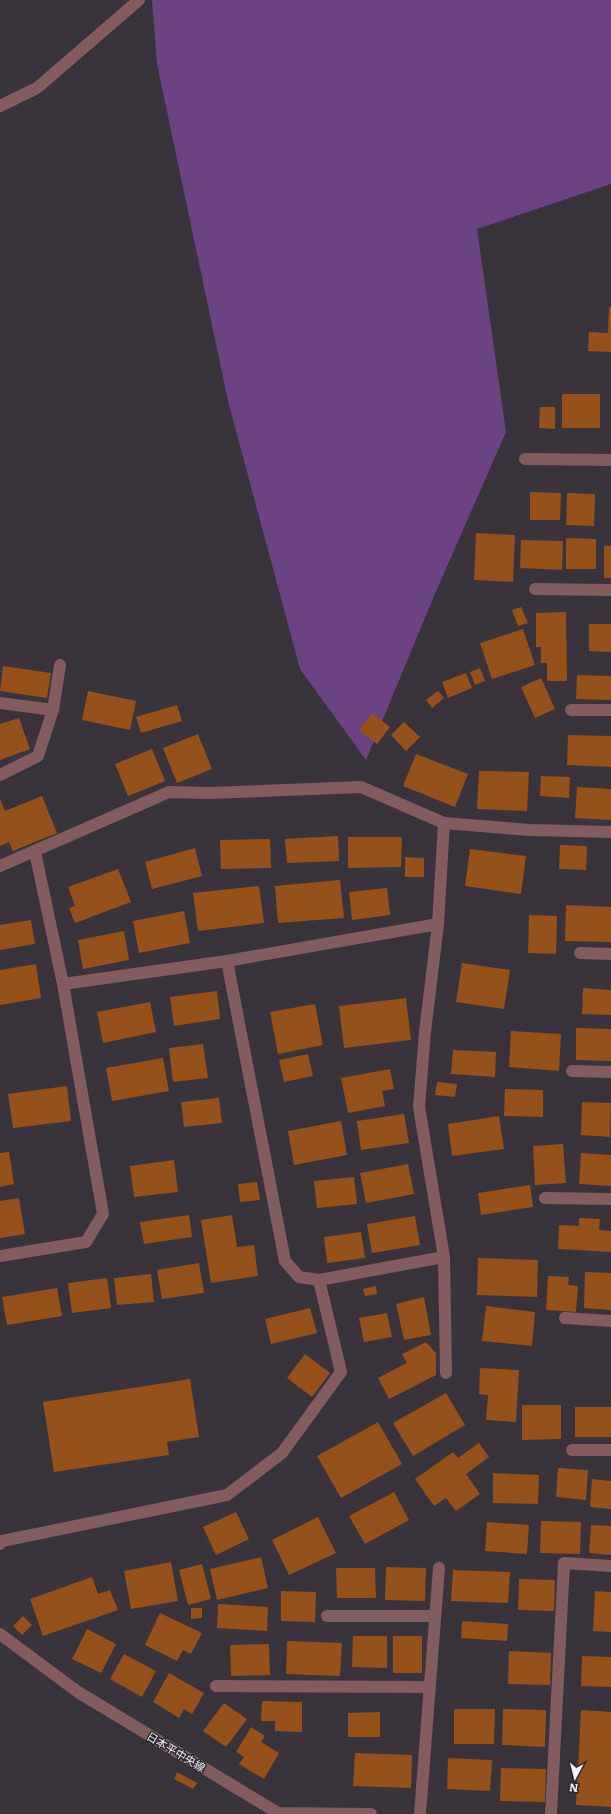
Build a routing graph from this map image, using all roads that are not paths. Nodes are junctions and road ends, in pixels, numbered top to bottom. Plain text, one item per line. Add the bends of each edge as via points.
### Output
1 (139, 0) edge
2 (0, 106) edge
3 (525, 459) dead end
4 (611, 460) edge
5 (534, 589) dead end
6 (611, 590) edge
7 (60, 665) dead end
8 (0, 703) edge
9 (53, 710) junction
10 (571, 710) dead end
11 (611, 710) edge
12 (0, 775) edge
13 (444, 823) junction
14 (611, 832) edge
15 (35, 852) junction
16 (0, 866) edge
17 (438, 924) junction
18 (580, 953) dead end
19 (611, 954) edge
20 (228, 961) junction
21 (63, 984) junction
22 (572, 1071) dead end
23 (611, 1072) edge
24 (545, 1198) dead end
25 (611, 1199) edge
26 (0, 1256) edge
27 (444, 1257) junction
28 (319, 1280) junction
29 (565, 1318) dead end
30 (611, 1320) edge
31 (446, 1373) dead end
32 (572, 1450) dead end
33 (611, 1450) edge
34 (0, 1544) edge
35 (611, 1566) edge
36 (439, 1568) dead end
37 (327, 1616) dead end
38 (435, 1616) junction
39 (0, 1634) edge
40 (216, 1686) dead end
41 (430, 1687) junction
42 (278, 1814) edge
43 (371, 1814) edge
44 (420, 1814) edge
45 (551, 1814) edge

1 - 2 street via 37,88
3 - 4 street
5 - 6 street
7 - 9 street
8 - 9 street
9 - 12 street via 38,756
10 - 11 street
13 - 14 street via 530,830
13 - 15 street via 361,787 210,793 169,792
13 - 17 street
15 - 16 street
15 - 21 street
17 - 20 street
17 - 27 street via 419,1107
18 - 19 street
20 - 21 street
20 - 28 street via 285,1261 300,1277
21 - 26 street via 103,1214 86,1242
22 - 23 street
24 - 25 street
27 - 28 street
27 - 31 street
28 - 34 street via 341,1372 282,1453 227,1495 2,1541
29 - 30 street
32 - 33 street
35 - 45 street via 564,1563
36 - 38 street
37 - 38 street
38 - 41 street
39 - 42 street, 日本平中央線 via 78,1692
40 - 41 street
41 - 44 street
42 - 43 street, 日本平中央線

